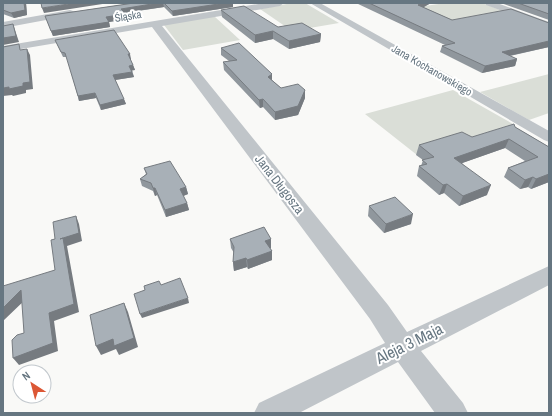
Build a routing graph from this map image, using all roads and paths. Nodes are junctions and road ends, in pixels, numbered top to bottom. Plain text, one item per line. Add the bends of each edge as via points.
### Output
1 (280, 3) edge
2 (314, 3) edge
3 (489, 3) edge
4 (79, 12) edge
5 (155, 24) junction
6 (3, 25) edge
7 (549, 25) edge
8 (3, 49) edge
9 (549, 137) edge
10 (549, 275) edge
11 (402, 347) junction
12 (269, 413) edge
13 (453, 413) edge

1 - 5 street, Śląska
2 - 9 street, Jana Kochanowskiego
3 - 7 street
4 - 6 street
5 - 8 street, Śląska
5 - 11 street, Jana Długosza via 379,312
10 - 11 street, Aleja 3 Maja
11 - 12 street, Aleja 3 Maja
11 - 13 street, Jana Długosza

